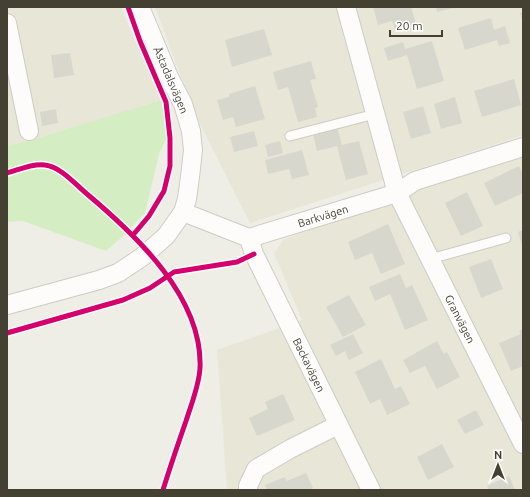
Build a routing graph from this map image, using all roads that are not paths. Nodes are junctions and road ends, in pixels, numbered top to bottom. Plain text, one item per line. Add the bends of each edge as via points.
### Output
1 (140, 7) edge
2 (346, 7) edge
3 (7, 23) edge
4 (375, 114) junction
5 (28, 131) dead end
6 (290, 136) dead end
7 (523, 147) edge
8 (397, 193) junction
9 (183, 212) junction
10 (249, 238) junction
11 (506, 238) dead end
12 (430, 259) junction
13 (7, 305) edge
14 (338, 425) junction
15 (523, 444) edge
16 (248, 490) edge
17 (371, 490) edge

1 - 9 street, Åstadalsvägen via 183,104 191,131 193,150
2 - 4 street, Granvägen
3 - 5 street
4 - 6 lane
4 - 8 street, Granvägen
7 - 8 street via 415,181
8 - 10 street, Barkvägen
8 - 12 street, Granvägen
9 - 10 street
9 - 13 street, Åstadalsvägen via 166,236 118,274
10 - 14 street, Backavägen via 254,254
11 - 12 lane
12 - 15 street, Granvägen
14 - 16 street via 256,469
14 - 17 street, Backavägen

